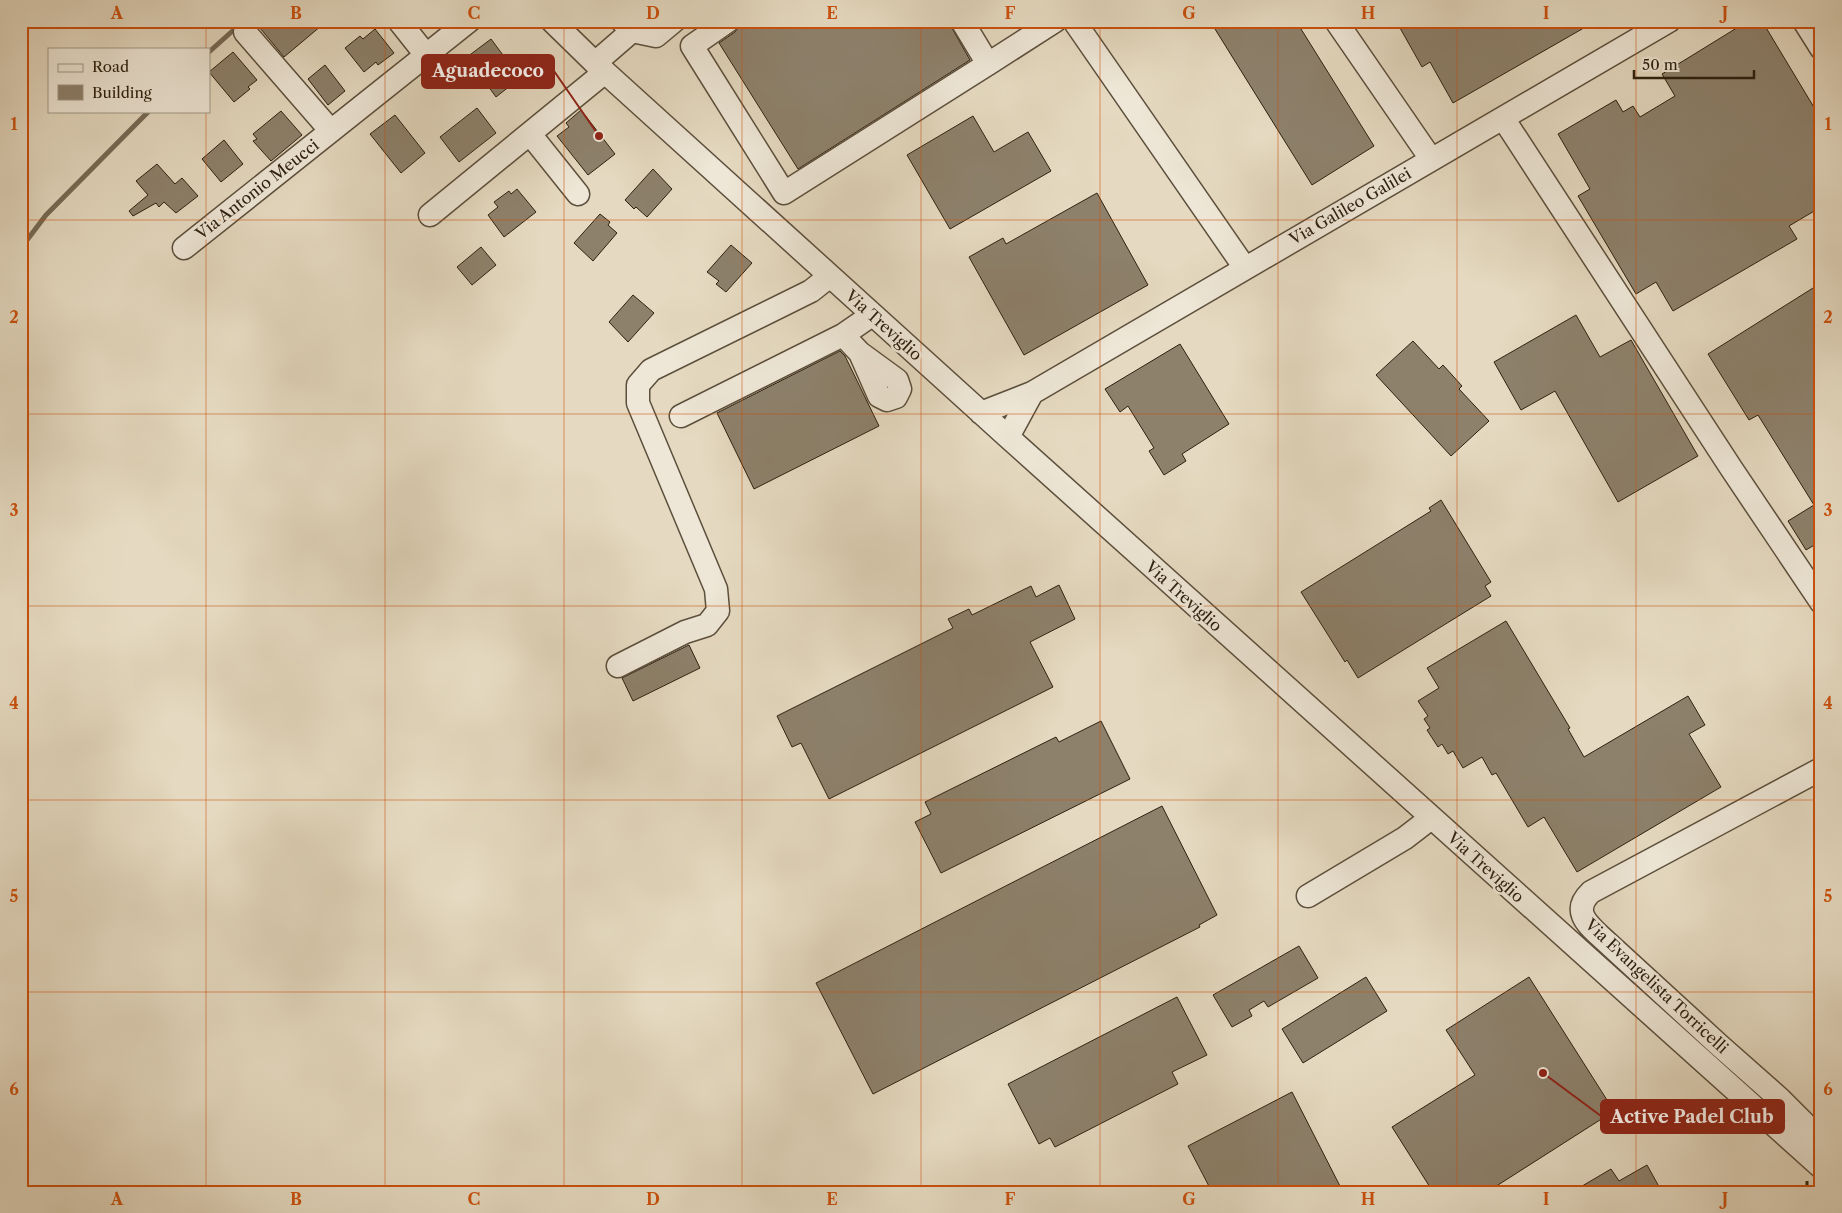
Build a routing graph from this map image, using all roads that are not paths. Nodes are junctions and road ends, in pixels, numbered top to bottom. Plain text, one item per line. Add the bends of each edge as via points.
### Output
1 (399, 21) edge
2 (468, 21) edge
3 (552, 21) edge
4 (674, 21) edge
5 (728, 21) edge
6 (962, 21) edge
7 (1055, 21) edge
8 (1074, 21) edge
9 (1336, 21) edge
10 (1669, 21) edge
11 (1804, 21) edge
12 (627, 26) edge
13 (245, 32) dead end
14 (1821, 48) edge
15 (426, 56) junction
16 (988, 64) junction
17 (600, 68) junction
18 (1504, 118) junction
19 (331, 131) junction
20 (530, 134) junction
21 (1431, 159) junction
22 (578, 194) dead end
23 (430, 215) dead end
24 (184, 248) dead end
25 (1245, 268) junction
26 (830, 276) junction
27 (872, 315) junction
28 (843, 335) junction
29 (860, 353) dead end
30 (1032, 393) junction
31 (981, 413) junction
32 (681, 416) dead end
33 (1008, 437) junction
34 (1821, 602) edge
35 (618, 666) dead end
36 (1821, 769) edge
37 (1431, 818) junction
38 (1308, 896) dead end
39 (1816, 1163) edge

1 - 15 street
2 - 15 street, Via Antonio Meucci
3 - 17 street, Via Treviglio
4 - 12 street via 656,36
5 - 16 street via 692,46 784,193
6 - 16 street
7 - 16 street
8 - 25 street
9 - 21 street
10 - 18 street, Via Galileo Galilei
11 - 14 street
12 - 17 street
13 - 19 street, Via Antonio Meucci
15 - 19 street, Via Antonio Meucci
17 - 20 street
17 - 26 street, Via Treviglio
18 - 21 street, Via Galileo Galilei
18 - 34 street
19 - 24 street, Via Antonio Meucci
20 - 22 street
20 - 23 street
21 - 25 street, Via Galileo Galilei
25 - 30 street, Via Galileo Galilei
26 - 27 street, Via Treviglio
26 - 35 street via 811,291 651,370 638,385 638,403 716,589 718,611 707,626 685,632
27 - 28 street
27 - 31 street, Via Treviglio
28 - 29 street
28 - 32 street
30 - 31 street, Via Galileo Galilei
30 - 33 street
31 - 33 street, Via Treviglio
33 - 37 street, Via Treviglio
36 - 39 street, Via Evangelista Torricelli via 1598,889 1582,903 1587,924 1806,1125 1814,1143
37 - 38 street via 1405,838
37 - 39 street, Via Treviglio

